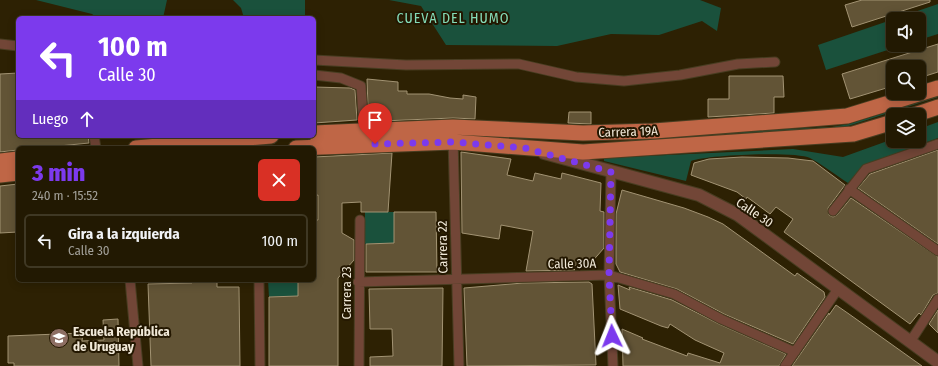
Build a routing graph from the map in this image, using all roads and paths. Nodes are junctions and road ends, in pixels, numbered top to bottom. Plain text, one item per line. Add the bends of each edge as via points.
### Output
1 (0, 44) edge
2 (16, 46) edge
3 (316, 60) edge
4 (775, 62) dead end
5 (316, 75) edge
6 (938, 88) edge
7 (938, 107) edge
8 (926, 111) edge
9 (886, 124) edge
10 (364, 130) junction
11 (316, 133) edge
12 (453, 134) junction
13 (215, 138) edge
14 (187, 139) edge
15 (938, 144) edge
16 (147, 146) edge
17 (316, 146) edge
18 (525, 148) junction
19 (16, 160) edge
20 (0, 161) edge
21 (611, 172) junction
22 (16, 173) edge
23 (0, 175) edge
24 (850, 189) junction
25 (833, 211) dead end
26 (360, 220) dead end
27 (938, 251) edge
28 (609, 275) junction
29 (456, 279) junction
30 (130, 282) edge
31 (259, 282) edge
32 (358, 282) junction
33 (838, 289) junction
34 (938, 299) edge
35 (910, 342) junction
36 (795, 352) junction
37 (938, 362) edge
38 (138, 366) edge
39 (260, 366) edge
40 (359, 366) edge
41 (459, 366) edge
42 (613, 366) edge
43 (785, 366) edge

1 - 2 street
3 - 4 street via 406,65 519,64 576,77 624,81 687,74 738,64
5 - 10 street via 342,78 361,86
6 - 12 main road, Carrera 19A via 847,116 654,131
7 - 8 main road
9 - 18 main road, Carrera 19A via 846,135 583,152
10 - 11 main road, Carrera 19A
10 - 12 main road, Carrera 19A
12 - 17 main road, Carrera 19A
12 - 18 main road, Carrera 19A
12 - 29 street, Carrera 22
13 - 14 main road
14 - 16 main road
15 - 24 street via 866,169
18 - 21 street, Calle 30
19 - 20 main road
21 - 28 street
21 - 33 street, Calle 30 via 699,195 719,205 738,215
22 - 23 main road
24 - 25 street
24 - 27 street
26 - 32 street, Carrera 23
28 - 29 street, Calle 30A
28 - 36 street, Calle 30A via 674,294
28 - 42 street
29 - 32 street, Calle 30A
29 - 41 street, Carrera 22
30 - 38 street
31 - 39 street
32 - 40 street, Carrera 23
33 - 35 street, Calle 30
33 - 36 street
34 - 35 street
35 - 37 street, Calle 30
36 - 43 street

